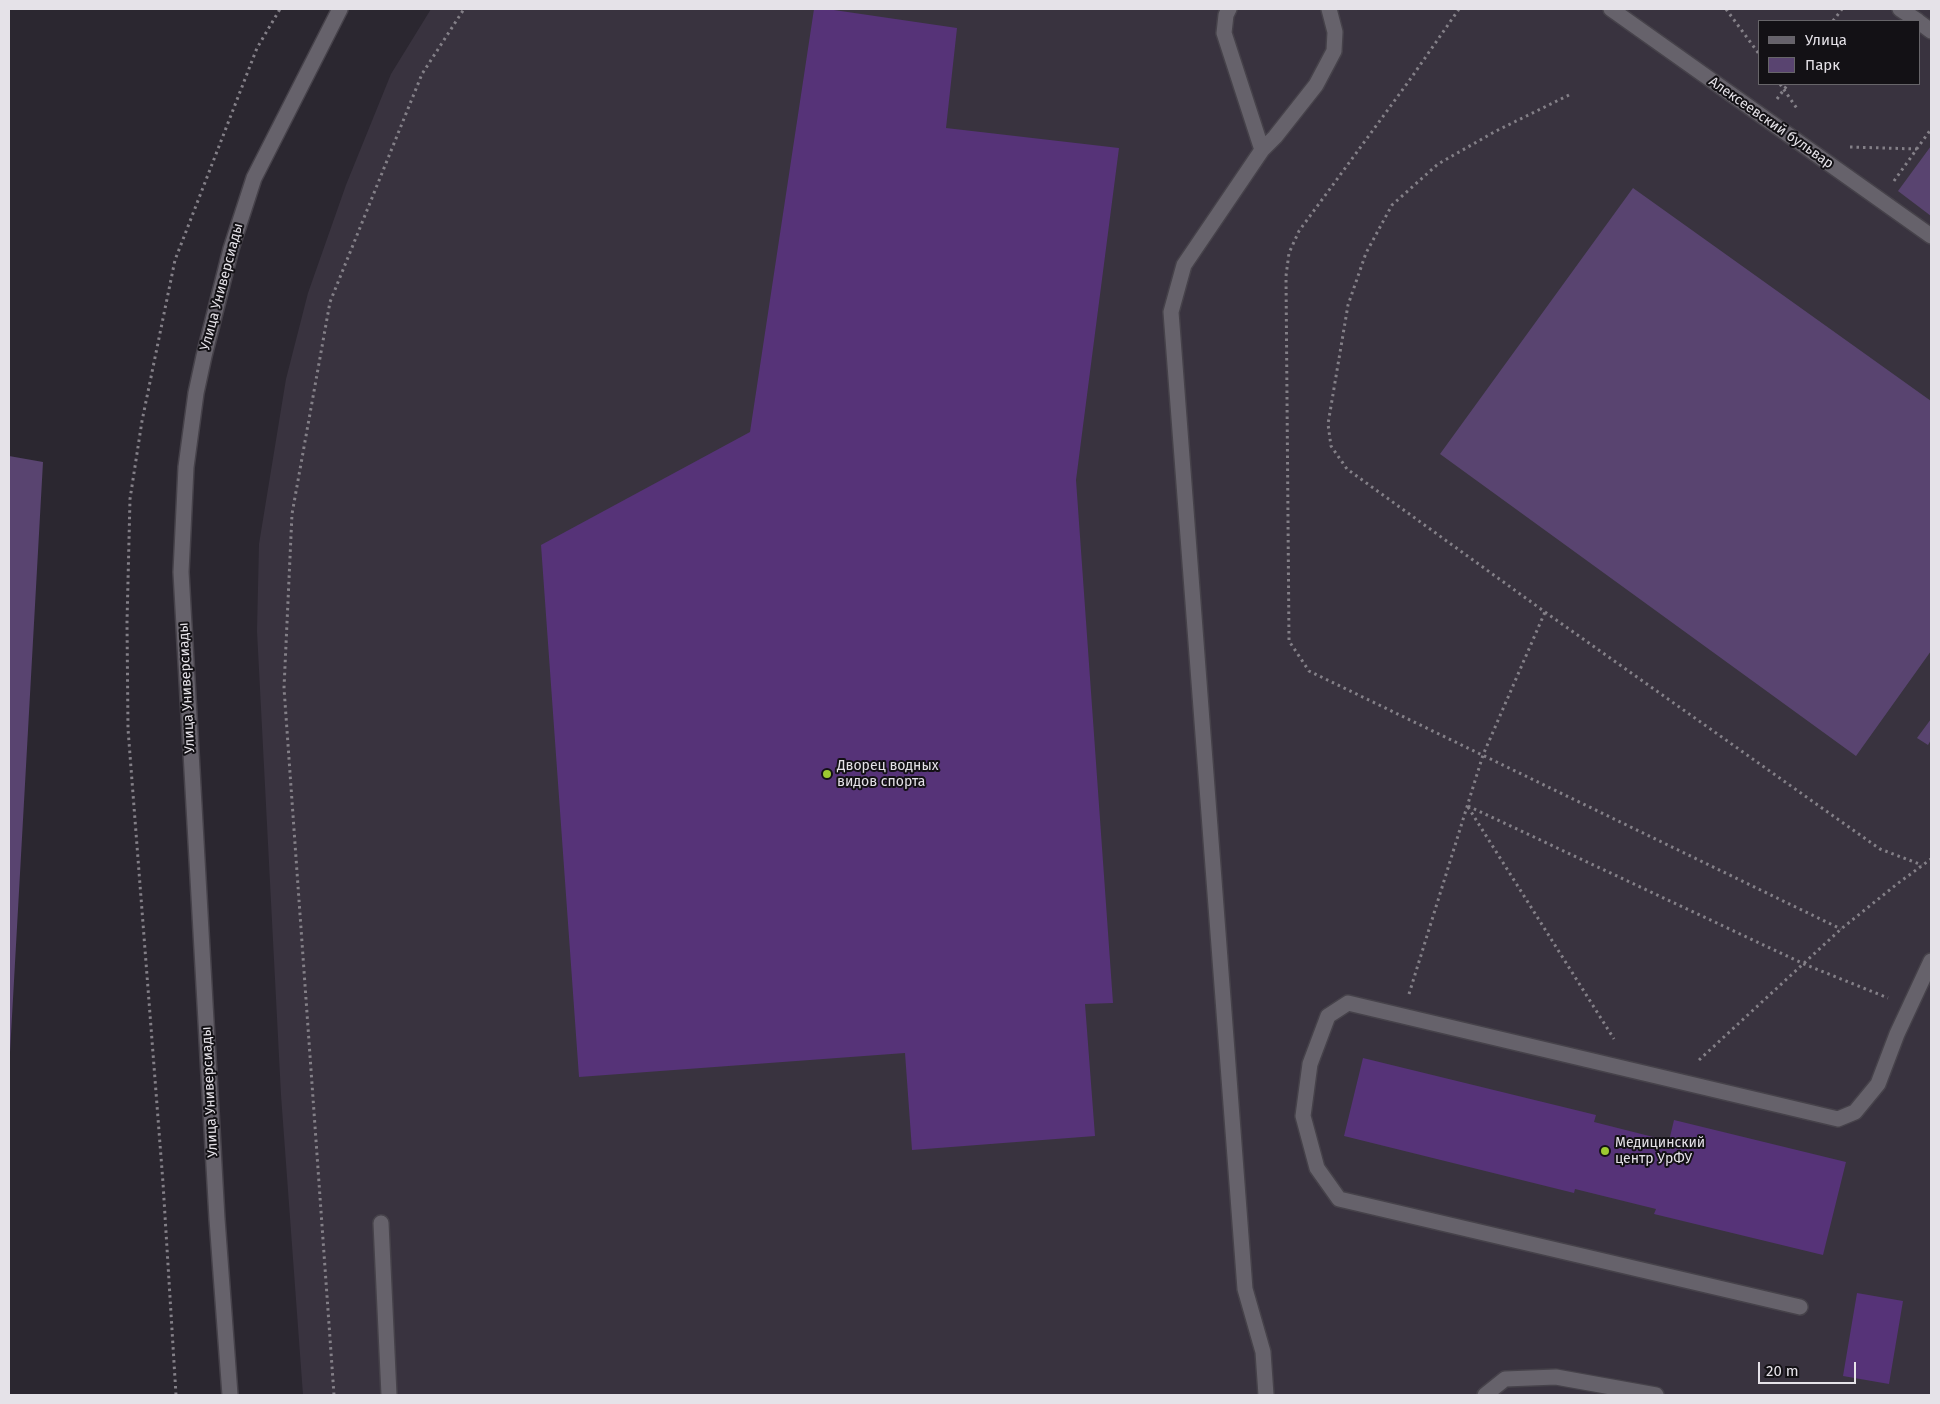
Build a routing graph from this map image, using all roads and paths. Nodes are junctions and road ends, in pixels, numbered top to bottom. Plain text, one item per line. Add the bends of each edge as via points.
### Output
1 (340, 9) edge
2 (464, 9) edge
3 (1229, 9) edge
4 (1329, 9) edge
5 (1459, 9) edge
6 (1611, 9) edge
7 (1726, 9) edge
8 (1842, 9) edge
9 (1900, 9) edge
10 (1834, 20) edge
11 (1915, 20) edge
12 (1920, 23) edge
13 (1931, 31) edge
14 (1758, 53) edge
15 (1569, 95) dead end
16 (1931, 129) edge
17 (1803, 145) junction
18 (1917, 149) junction
19 (1262, 150) junction
20 (1880, 200) junction
21 (1931, 236) edge
22 (1545, 612) junction
23 (1482, 755) junction
24 (1468, 806) junction
25 (1931, 859) edge
26 (1922, 865) junction
27 (1841, 929) junction
28 (1931, 961) edge
29 (1804, 964) junction
30 (1910, 1007) junction
31 (1403, 1016) junction
32 (1614, 1039) dead end
33 (1699, 1060) dead end
34 (382, 1223) dead end
35 (1800, 1307) dead end
36 (1638, 1394) edge
37 (230, 1395) edge
38 (334, 1395) edge
39 (389, 1395) edge
40 (1266, 1395) edge
41 (1485, 1395) edge
42 (1656, 1395) edge

1 - 37 street, Улица Универсиады via 254,178 231,249 204,356 186,467 181,582
2 - 38 path via 422,74 330,302 292,514 284,688
3 - 19 street via 1224,33
4 - 19 street via 1335,32 1334,52 1316,85
5 - 23 path via 1299,231 1289,253 1286,276 1289,641 1309,671
6 - 17 street, Алексеевский бульвар
7 - 14 path
8 - 10 path
9 - 11 street
12 - 13 street
15 - 22 path via 1438,164 1392,205 1366,253 1348,305 1328,424 1331,446 1347,469
16 - 18 path
17 - 18 path
17 - 20 street, Алексеевский бульвар
18 - 20 path
19 - 40 street via 1184,265 1171,312 1245,1289 1263,1352
20 - 21 street, Алексеевский бульвар
22 - 23 path
22 - 26 path via 1880,849
23 - 24 path
23 - 27 path
24 - 29 path
24 - 31 path
24 - 32 path
25 - 26 path
26 - 27 path
27 - 29 path
28 - 30 street
29 - 30 path
29 - 33 path
30 - 31 street via 1878,1084 1855,1112 1838,1119
31 - 35 street via 1348,1003 1328,1016 1310,1064 1303,1116 1317,1168 1339,1199
34 - 39 street
36 - 41 street via 1556,1377 1506,1379
36 - 42 street

